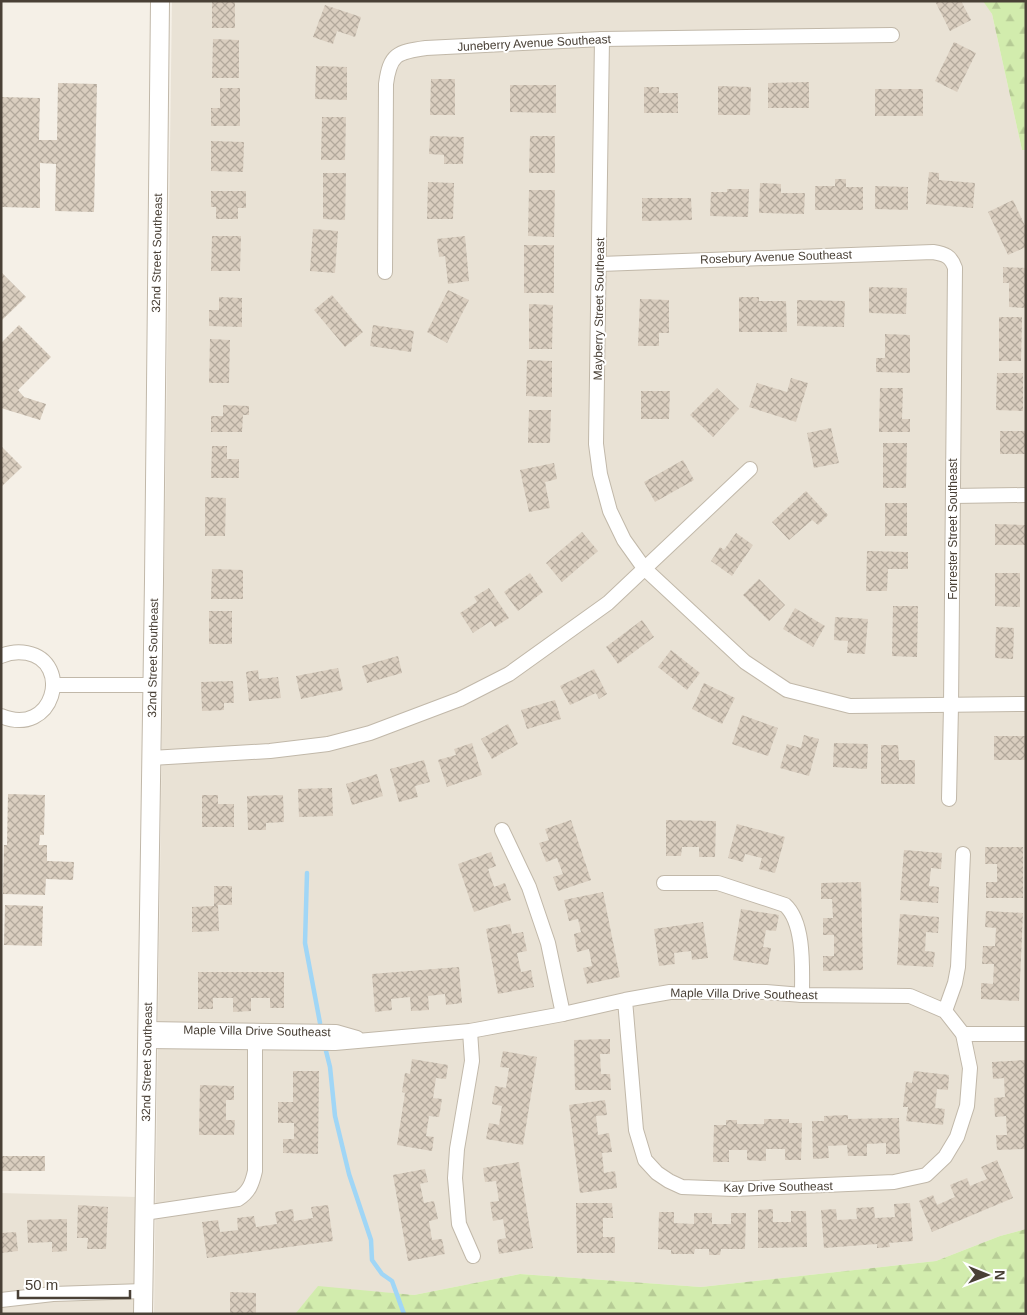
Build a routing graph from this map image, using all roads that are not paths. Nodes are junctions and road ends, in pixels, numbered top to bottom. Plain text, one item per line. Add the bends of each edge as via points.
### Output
1 (160, 1) edge
2 (892, 35) dead end
3 (602, 39) junction
4 (951, 259) joint
5 (600, 264) junction
6 (385, 272) dead end
7 (750, 469) dead end
8 (1026, 495) edge
9 (953, 496) junction
10 (644, 568) junction
11 (1, 656) edge
12 (53, 685) junction
13 (152, 685) junction
14 (1026, 704) edge
15 (951, 706) junction
16 (1, 716) edge
17 (151, 758) junction
18 (949, 799) dead end
19 (502, 830) dead end
20 (963, 854) dead end
21 (664, 884) dead end
22 (802, 995) junction
23 (625, 1000) junction
24 (945, 1011) junction
25 (563, 1014) junction
26 (470, 1031) junction
27 (963, 1034) junction
28 (1026, 1034) edge
29 (147, 1035) junction
30 (365, 1040) junction
31 (255, 1042) junction
32 (144, 1213) junction
33 (473, 1256) dead end
34 (144, 1291) junction
35 (1, 1300) edge
36 (143, 1314) edge

1 - 13 street, 32nd Street Southeast
2 - 3 street, Juneberry Avenue Southeast
3 - 5 street, Mayberry Street Southeast
3 - 6 street, Juneberry Avenue Southeast via 426,48 404,51 394,57 388,68 386,84
4 - 5 street, Rosebury Avenue Southeast via 933,252
4 - 9 street, Forrester Street Southeast via 955,268
5 - 10 street, Mayberry Street Southeast via 596,444 600,474 620,533
7 - 10 street
8 - 9 street
9 - 15 street, Forrester Street Southeast
10 - 15 street, Mayberry Street Southeast via 745,662 787,690 850,706
10 - 17 street via 608,603 509,674 408,720 328,744
11 - 12 street via 20,651 32,654 49,669
12 - 13 street
12 - 16 street via 50,703 33,718 22,721
13 - 17 street, 32nd Street Southeast
14 - 15 street, Mayberry Street Southeast
15 - 18 street, Forrester Street Southeast
17 - 29 street, 32nd Street Southeast
19 - 25 street via 529,887 548,943
20 - 24 street via 958,967
21 - 22 street via 718,883 785,905 792,911 798,932
22 - 23 street, Maple Villa Drive Southeast via 670,992
22 - 24 street, Maple Villa Drive Southeast via 910,996
23 - 25 street, Maple Villa Drive Southeast
23 - 27 street, Kay Drive Southeast via 636,1130 645,1160 669,1182 682,1187 818,1187 894,1182 926,1174 945,1158 957,1137 967,1106 970,1068
24 - 27 street, Maple Villa Drive Southeast
25 - 26 street, Maple Villa Drive Southeast
26 - 30 street, Maple Villa Drive Southeast
26 - 33 street via 472,1061 456,1149 455,1178 459,1224
27 - 28 street
29 - 30 street, Maple Villa Drive Southeast via 336,1032
29 - 31 street, Maple Villa Drive Southeast
29 - 32 street, 32nd Street Southeast
30 - 31 street, Maple Villa Drive Southeast
31 - 32 street via 255,1172 246,1194 238,1199
32 - 34 street, 32nd Street Southeast
34 - 35 street via 53,1294
34 - 36 street, 32nd Street Southeast

